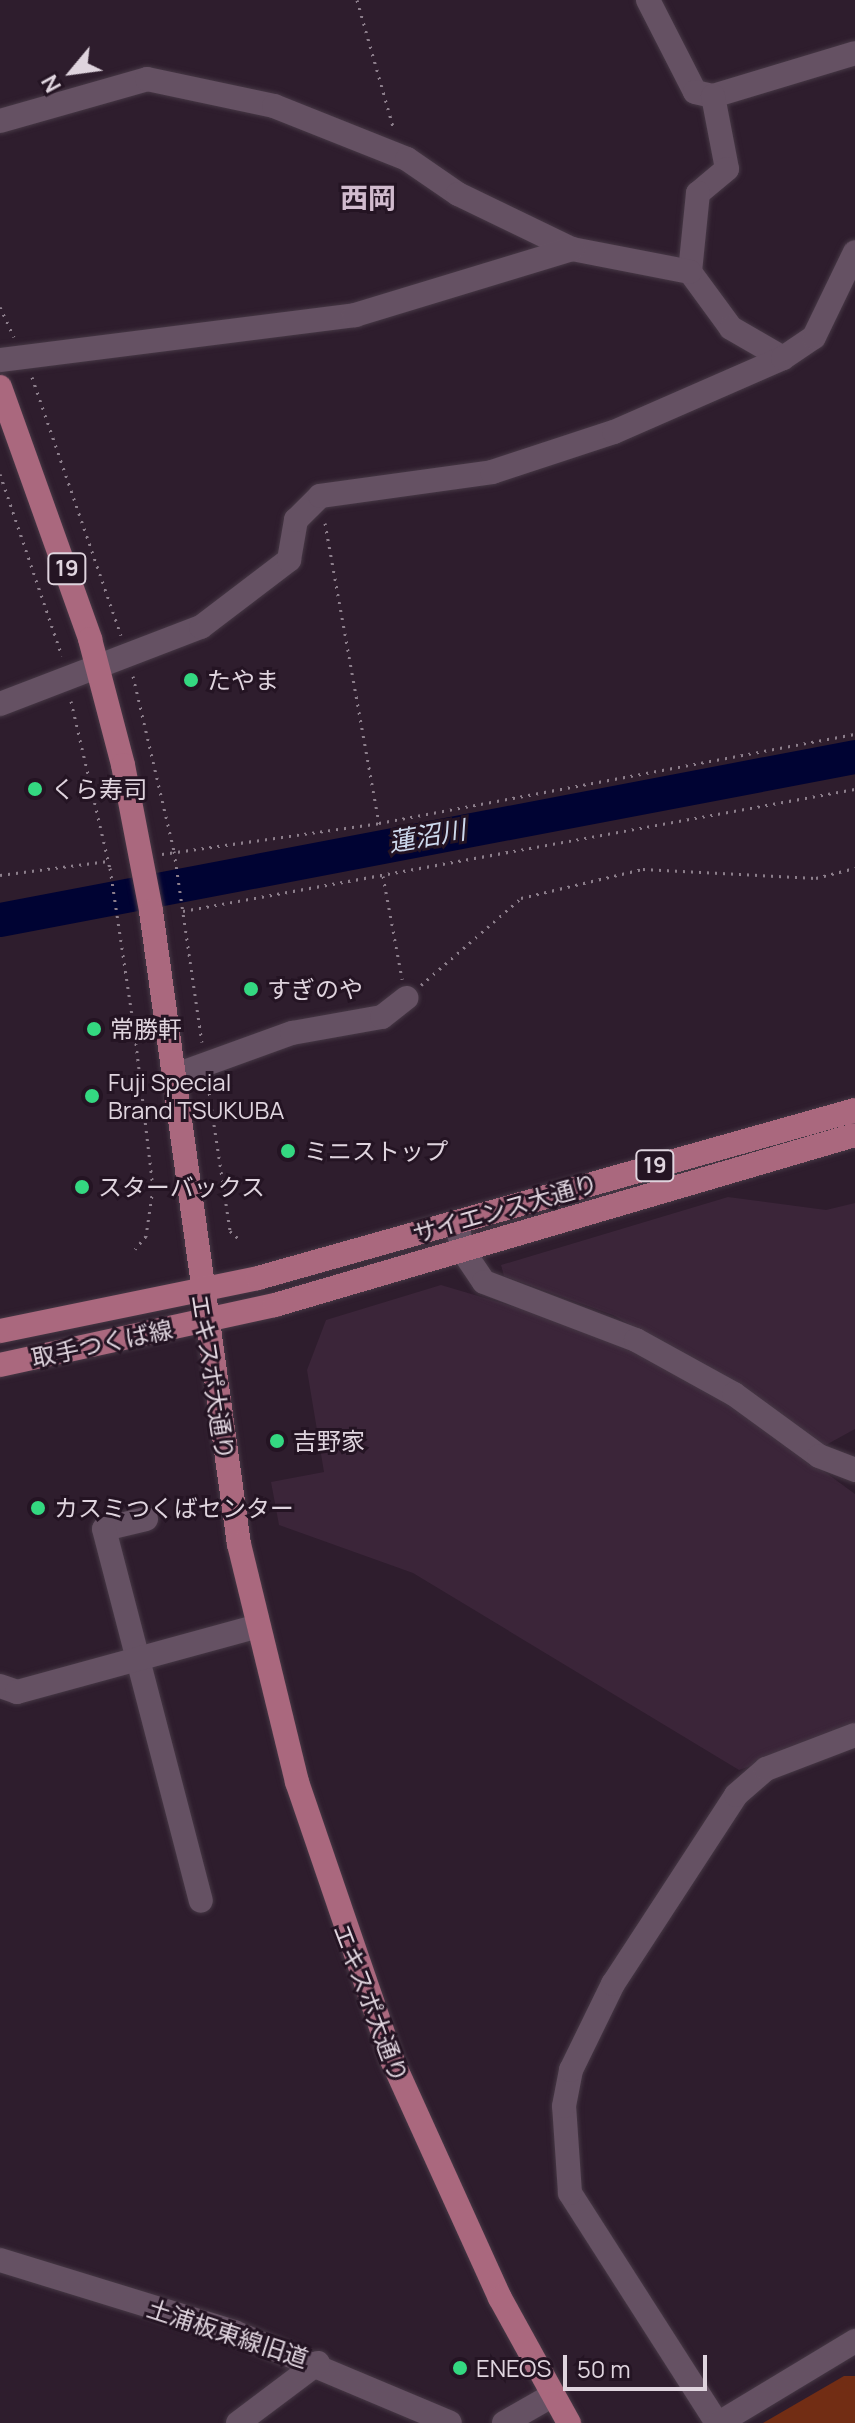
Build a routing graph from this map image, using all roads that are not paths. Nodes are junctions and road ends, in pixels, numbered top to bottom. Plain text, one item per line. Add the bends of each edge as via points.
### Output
1 (648, 0) edge
2 (855, 53) edge
3 (713, 96) junction
4 (0, 121) edge
5 (572, 249) junction
6 (855, 252) edge
7 (690, 272) junction
8 (783, 358) junction
9 (12, 359) edge
10 (0, 387) edge
11 (98, 666) junction
12 (0, 704) edge
13 (406, 998) road end
14 (173, 1076) junction
15 (855, 1110) edge
16 (855, 1135) edge
17 (456, 1222) junction
18 (463, 1251) junction
19 (200, 1292) junction
20 (205, 1322) junction
21 (0, 1331) edge
22 (0, 1365) edge
23 (855, 1470) edge
24 (146, 1519) dead end
25 (255, 1627) junction
26 (135, 1660) junction
27 (0, 1686) edge
28 (855, 1735) edge
29 (201, 1901) dead end
30 (0, 2260) edge
31 (855, 2341) edge
32 (318, 2363) junction
33 (553, 2395) junction
34 (238, 2423) edge
35 (450, 2423) edge
36 (504, 2423) edge
37 (569, 2423) edge
38 (718, 2423) edge

1 - 3 street via 695,92
2 - 3 street
3 - 7 street via 727,169 698,193
4 - 5 street via 147,79 274,106 407,159 458,194
5 - 7 street
5 - 9 street via 355,315
6 - 8 street via 814,337
7 - 8 street via 731,328
8 - 11 street via 614,432 492,472 320,496 296,520 289,560 263,586 201,627
10 - 11 main road, エキスポ大通り / 19
11 - 12 street
11 - 14 main road, エキスポ大通り / 19 via 143,863
13 - 14 street via 382,1017 292,1033
14 - 19 main road, エキスポ大通り / 19
15 - 17 main road, サイエンス大通り / 19
16 - 18 main road, サイエンス大通り / 19
17 - 18 street
17 - 19 main road, サイエンス大通り / 19
18 - 20 main road, サイエンス大通り / 19
18 - 23 street via 484,1282 636,1340 734,1394 819,1456
19 - 20 main road, エキスポ大通り / 19
19 - 21 main road, 取手つくば線 / 19
20 - 22 main road, 取手つくば線 / 19
20 - 25 main road, エキスポ大通り
24 - 26 street via 104,1529
25 - 26 street
25 - 33 main road, エキスポ大通り via 337,1915 392,2060
26 - 27 street via 17,1692
26 - 29 street
28 - 38 street via 766,1769 736,1795 613,1984 571,2070 564,2106 570,2193
30 - 32 street, 土浦板東線旧道
31 - 38 street
32 - 34 street
32 - 35 street, 土浦板東線旧道
33 - 36 street
33 - 37 main road, エキスポ大通り

